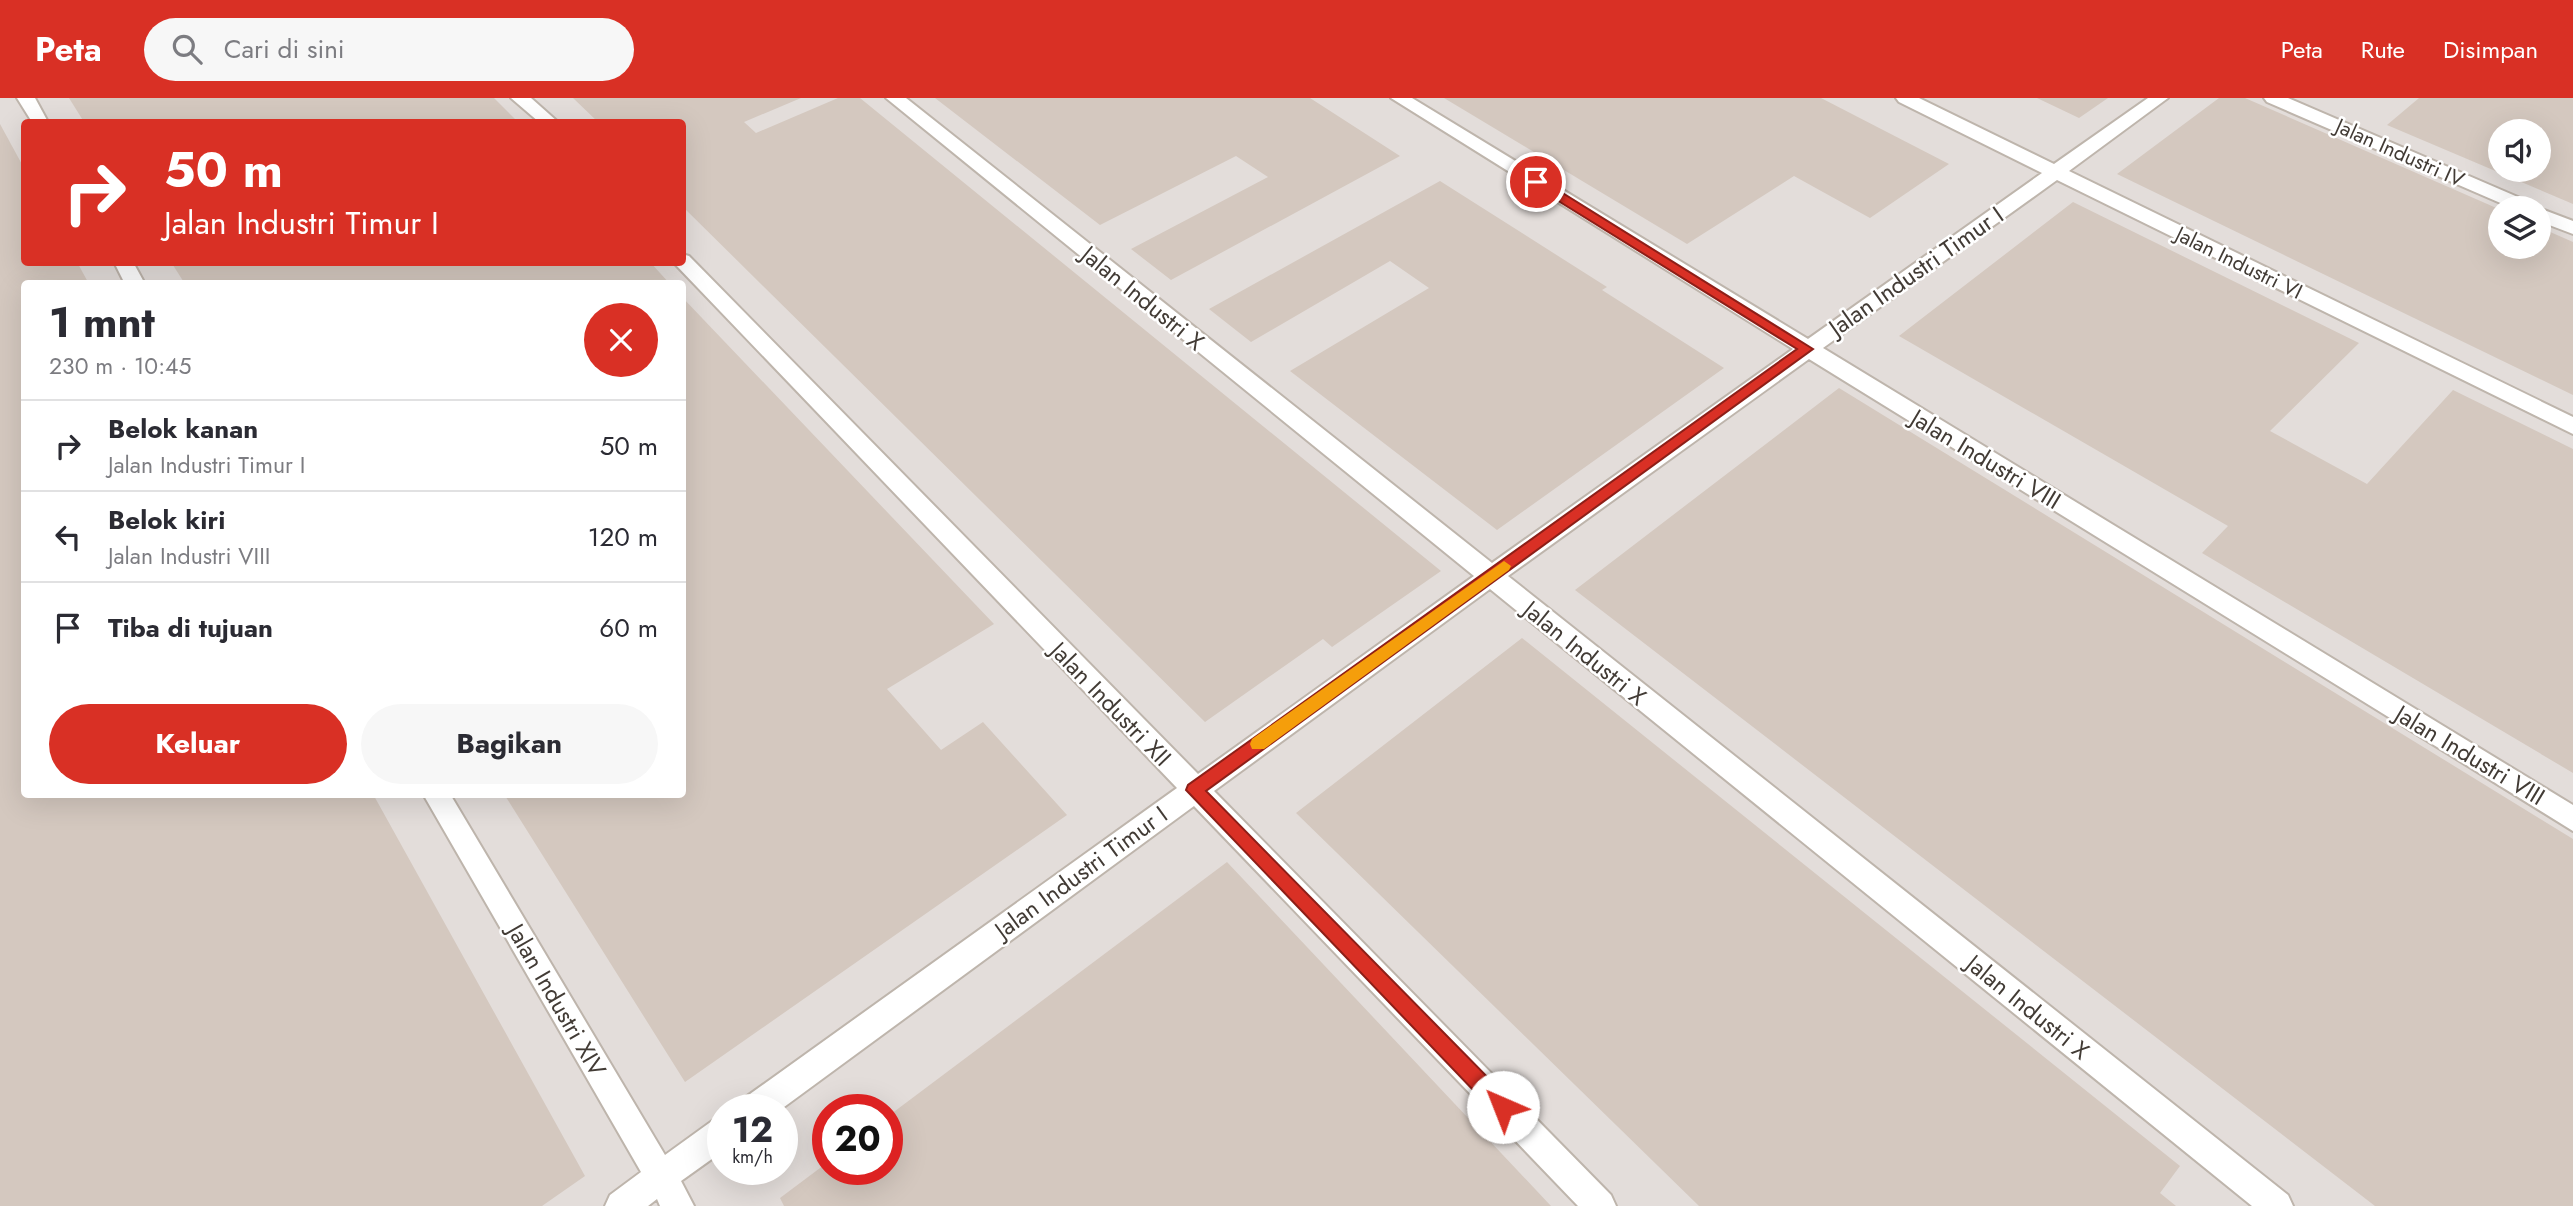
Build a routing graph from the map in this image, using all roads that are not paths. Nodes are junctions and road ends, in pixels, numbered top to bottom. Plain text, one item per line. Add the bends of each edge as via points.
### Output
1 (26, 98) edge
2 (520, 98) edge
3 (895, 98) edge
4 (1400, 98) edge
5 (1905, 98) edge
6 (2160, 98) edge
7 (2273, 98) edge
8 (38, 119) edge
9 (544, 119) edge
10 (2055, 173) junction
11 (2499, 196) edge
12 (2551, 219) edge
13 (2573, 228) edge
14 (686, 264) edge
15 (1807, 349) junction
16 (2573, 426) edge
17 (1489, 577) junction
18 (1194, 790) junction
19 (438, 798) edge
20 (2573, 819) edge
21 (776, 1094) edge
22 (707, 1144) edge
23 (661, 1177) junction
24 (621, 1206) edge
25 (678, 1206) edge
26 (1600, 1206) edge
27 (2277, 1206) edge

1 - 8 lane
2 - 9 lane
3 - 17 lane, Jalan Industri X
4 - 15 lane, Jalan Industri VIII
5 - 10 lane, Jalan Industri VI
6 - 10 lane, Jalan Industri Timur I
7 - 11 lane, Jalan Industri IV
10 - 15 lane, Jalan Industri Timur I
10 - 16 lane, Jalan Industri VI
12 - 13 lane
14 - 18 lane, Jalan Industri XII
15 - 17 lane, Jalan Industri Timur I
15 - 20 lane, Jalan Industri VIII
17 - 18 lane, Jalan Industri Timur I
17 - 27 lane, Jalan Industri X
18 - 21 lane, Jalan Industri Timur I
18 - 26 lane, Jalan Industri XII
19 - 23 lane, Jalan Industri XIV
22 - 23 lane
23 - 24 lane
23 - 25 lane, Jalan Industri XIV

